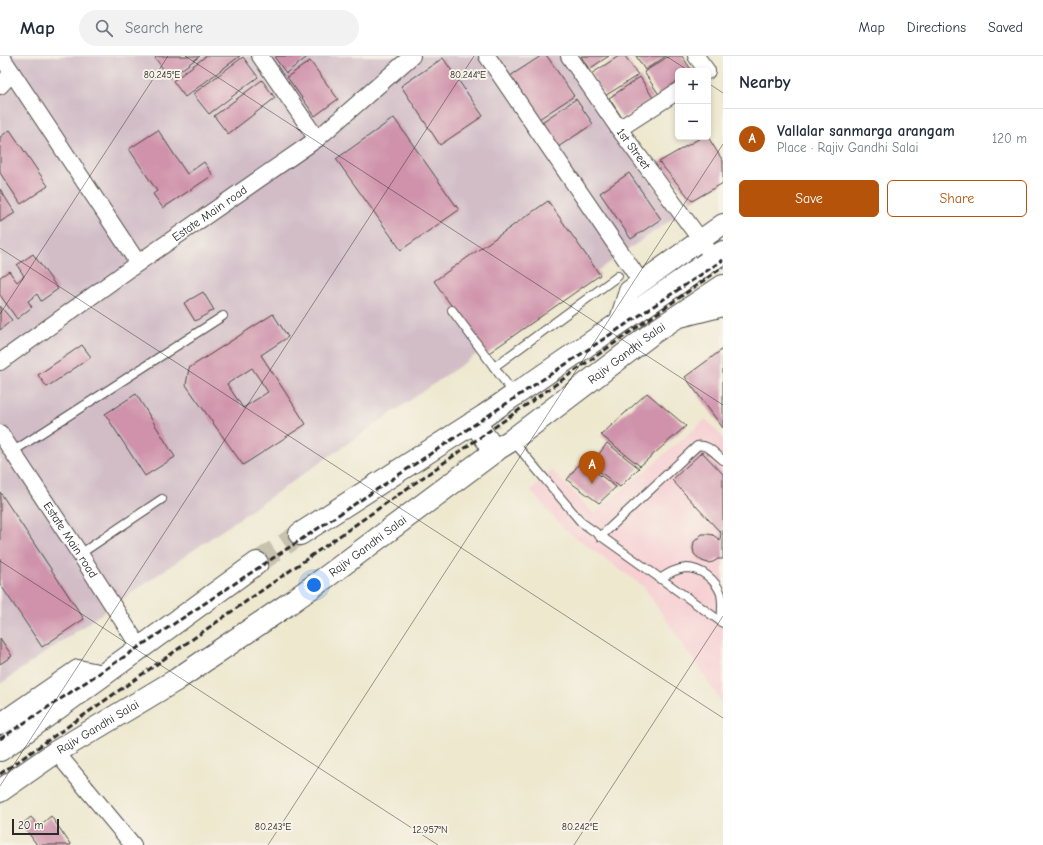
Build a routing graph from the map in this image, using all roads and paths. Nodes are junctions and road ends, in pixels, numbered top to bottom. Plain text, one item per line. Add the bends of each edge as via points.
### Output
1 (1, 56) edge
2 (260, 56) edge
3 (412, 56) edge
4 (487, 56) edge
5 (569, 56) edge
6 (696, 56) edge
7 (705, 68) edge
8 (12, 73) junction
9 (0, 86) edge
10 (675, 93) edge
11 (619, 129) junction
12 (317, 139) junction
13 (723, 224) edge
14 (701, 240) junction
15 (719, 255) edge
16 (138, 263) junction
17 (618, 276) dead end
18 (641, 282) junction
19 (723, 286) edge
20 (723, 306) edge
21 (452, 310) dead end
22 (223, 316) dead end
23 (673, 319) junction
24 (619, 323) junction
25 (0, 362) edge
26 (494, 367) junction
27 (514, 395) junction
28 (479, 419) junction
29 (0, 433) edge
30 (504, 445) junction
31 (12, 452) junction
32 (723, 460) edge
33 (162, 499) dead end
34 (300, 534) tunnel mouth
35 (600, 537) junction
36 (80, 554) junction
37 (257, 563) tunnel mouth
38 (660, 579) junction
39 (722, 623) edge
40 (140, 648) junction
41 (103, 675) junction
42 (0, 724) edge
43 (0, 750) edge
44 (56, 752) junction
45 (0, 791) edge
46 (133, 845) edge

1 - 8 street
2 - 12 street
3 - 12 street, Estate Main road
4 - 18 street
5 - 11 street, 1st Street
6 - 7 street
8 - 9 street
8 - 16 street
10 - 11 street
11 - 14 street, 1st Street
12 - 16 street, Estate Main road
13 - 14 street
14 - 15 street, 1st Street
14 - 18 street
15 - 24 main road
16 - 25 street, Estate Main road
17 - 26 lane
18 - 24 street via 629,291
19 - 23 main road, Rajiv Gandhi Salai
20 - 23 street
21 - 26 lane
22 - 31 lane
23 - 30 main road, Rajiv Gandhi Salai
24 - 27 main road
26 - 27 lane
27 - 28 main road
28 - 30 main road
28 - 34 main road
29 - 31 street, Estate Main road
30 - 35 lane via 581,522
30 - 44 main road, Rajiv Gandhi Salai via 287,605 176,680
31 - 36 street, Estate Main road
32 - 35 lane via 706,446 697,446
33 - 36 lane
35 - 38 lane
36 - 40 street, Estate Main road
37 - 40 main road
38 - 39 lane
38 - 39 lane via 684,568 707,575 721,594
40 - 41 main road
41 - 42 street via 78,670
41 - 43 main road
44 - 45 main road, Rajiv Gandhi Salai
44 - 46 street

